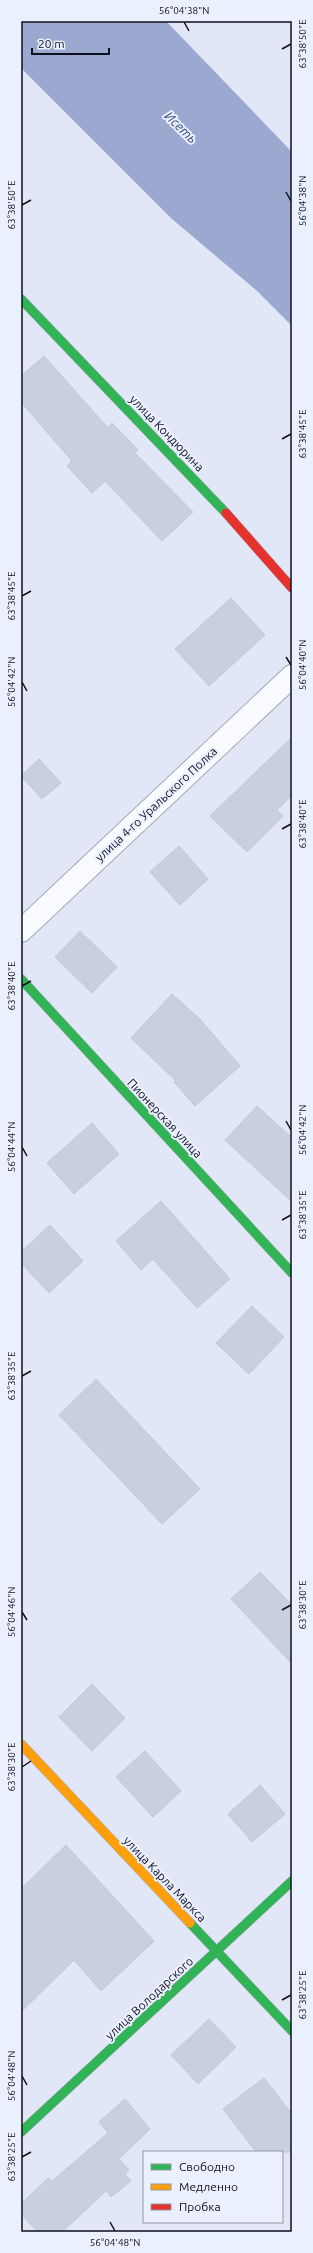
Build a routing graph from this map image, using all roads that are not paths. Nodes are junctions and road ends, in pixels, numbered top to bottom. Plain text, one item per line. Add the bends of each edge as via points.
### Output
1 (21, 299) edge
2 (292, 588) edge
3 (292, 676) edge
4 (21, 931) edge
5 (21, 979) edge
6 (292, 1273) edge
7 (21, 1744) edge
8 (292, 1881) edge
9 (217, 1951) junction
10 (292, 2031) edge
11 (21, 2132) edge

1 - 2 street, улица Кондюрина via 198,482
3 - 4 street, улица 4-го Уральского Полка
5 - 6 street, Пионерская улица
7 - 9 street, улица Карла Маркса
8 - 9 street, улица Володарского
9 - 10 street, улица Карла Маркса
9 - 11 street, улица Володарского

